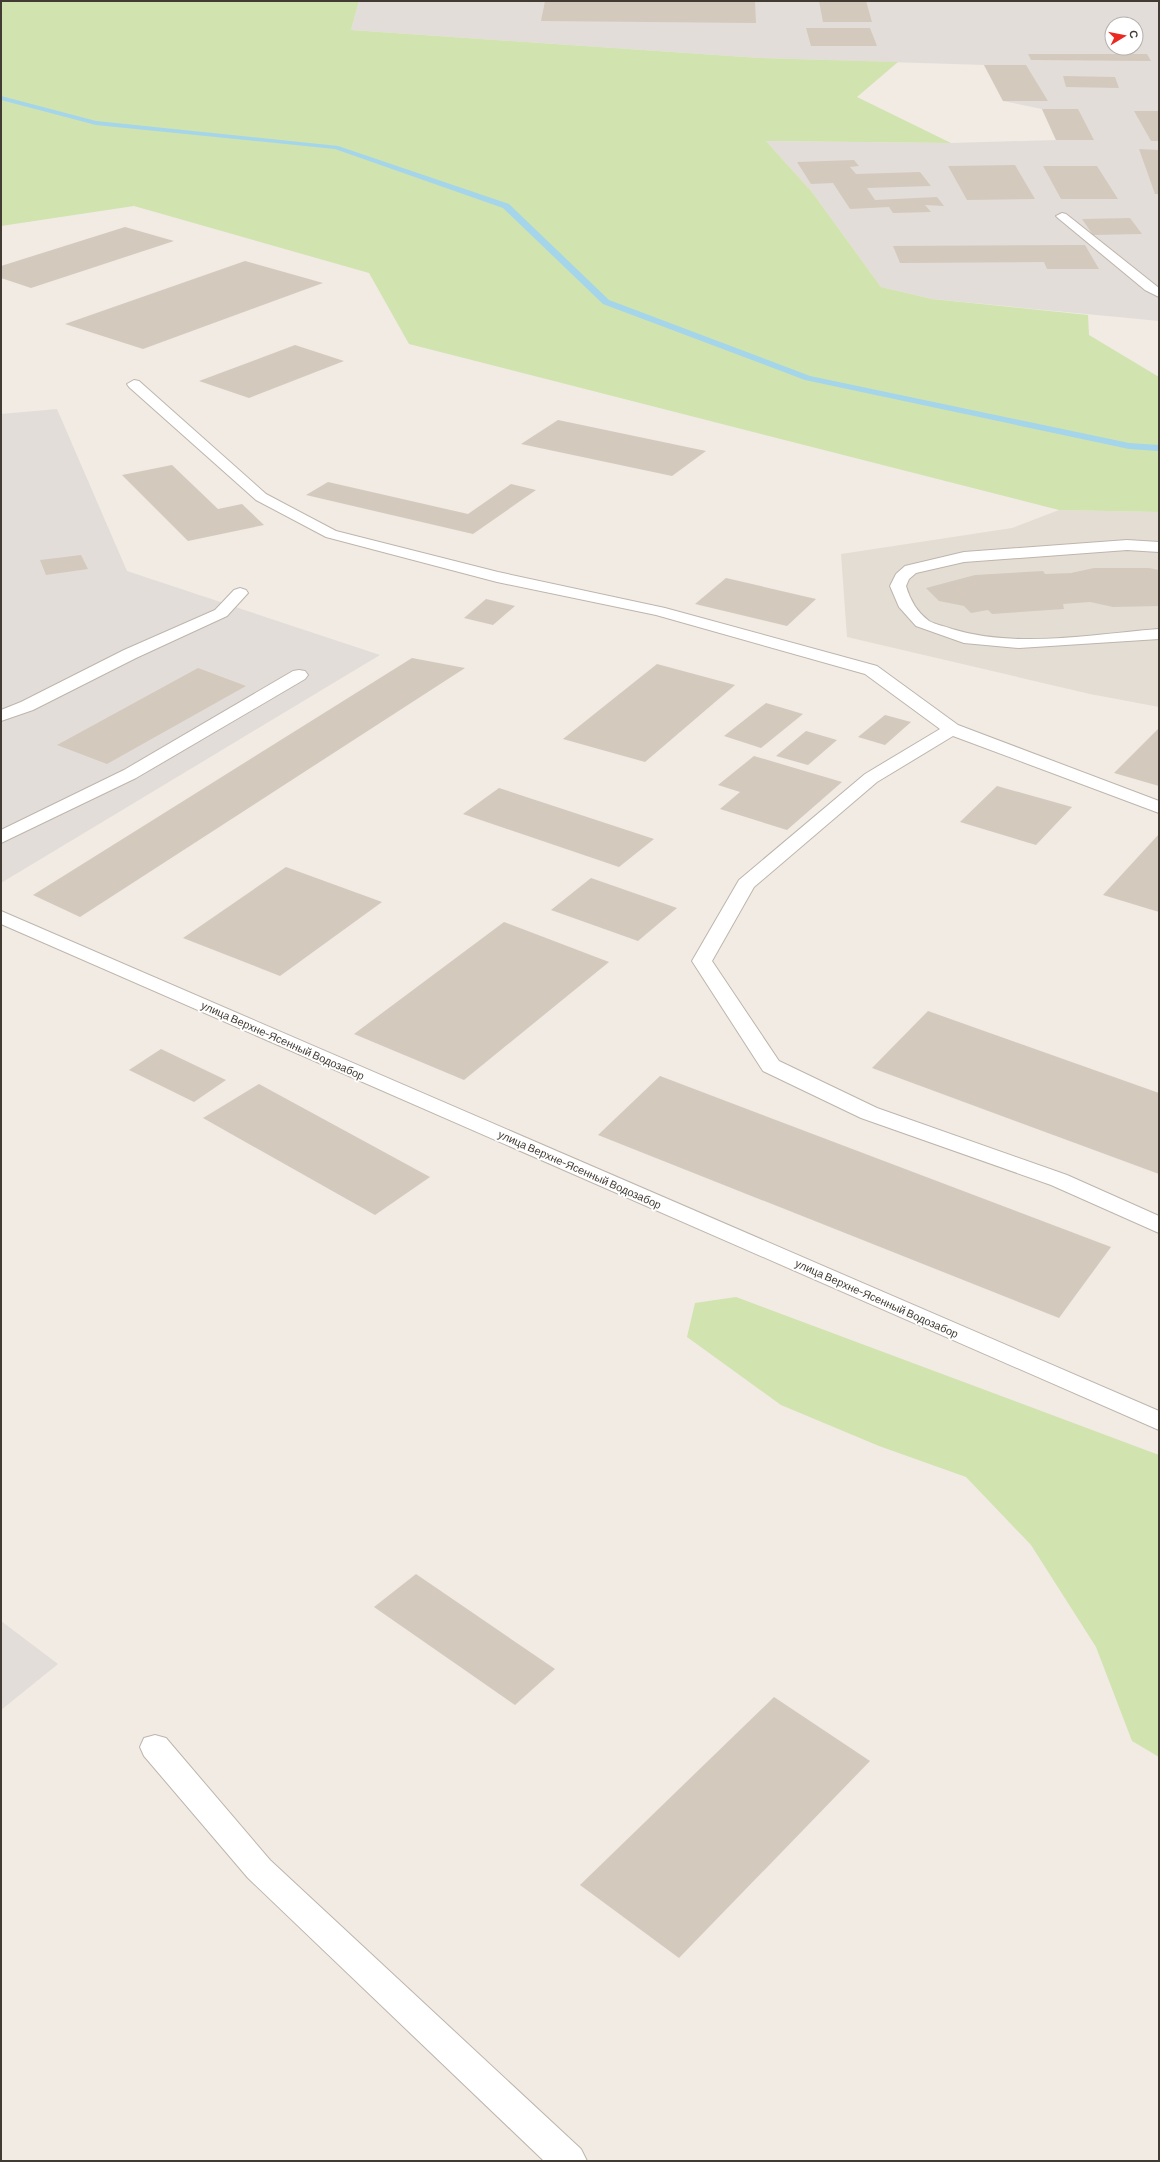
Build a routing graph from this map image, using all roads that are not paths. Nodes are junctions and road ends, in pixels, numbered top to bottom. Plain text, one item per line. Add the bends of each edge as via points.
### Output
1 (1062, 216) dead end
2 (1159, 293) edge
3 (134, 384) dead end
4 (1159, 547) edge
5 (240, 593) dead end
6 (1159, 634) edge
7 (299, 675) dead end
8 (1, 716) edge
9 (952, 729) junction
10 (1159, 807) edge
11 (1, 837) edge
12 (1, 917) edge
13 (1159, 1225) edge
14 (1159, 1421) edge
15 (155, 1747) dead end
16 (569, 2161) edge

1 - 2 street
3 - 9 street via 261,497 331,534 497,577 659,610 871,670
4 - 6 street via 1103,547 964,557 911,569 902,577 898,586 902,600 911,614 923,624 977,641 1038,642
5 - 8 street via 221,613
7 - 11 street via 130,774
9 - 10 street
9 - 13 street via 871,778 746,884 702,961 771,1066 869,1113 1059,1180
12 - 14 street, улица Верхне-Ясенный Водозабор
15 - 16 street via 259,1869

